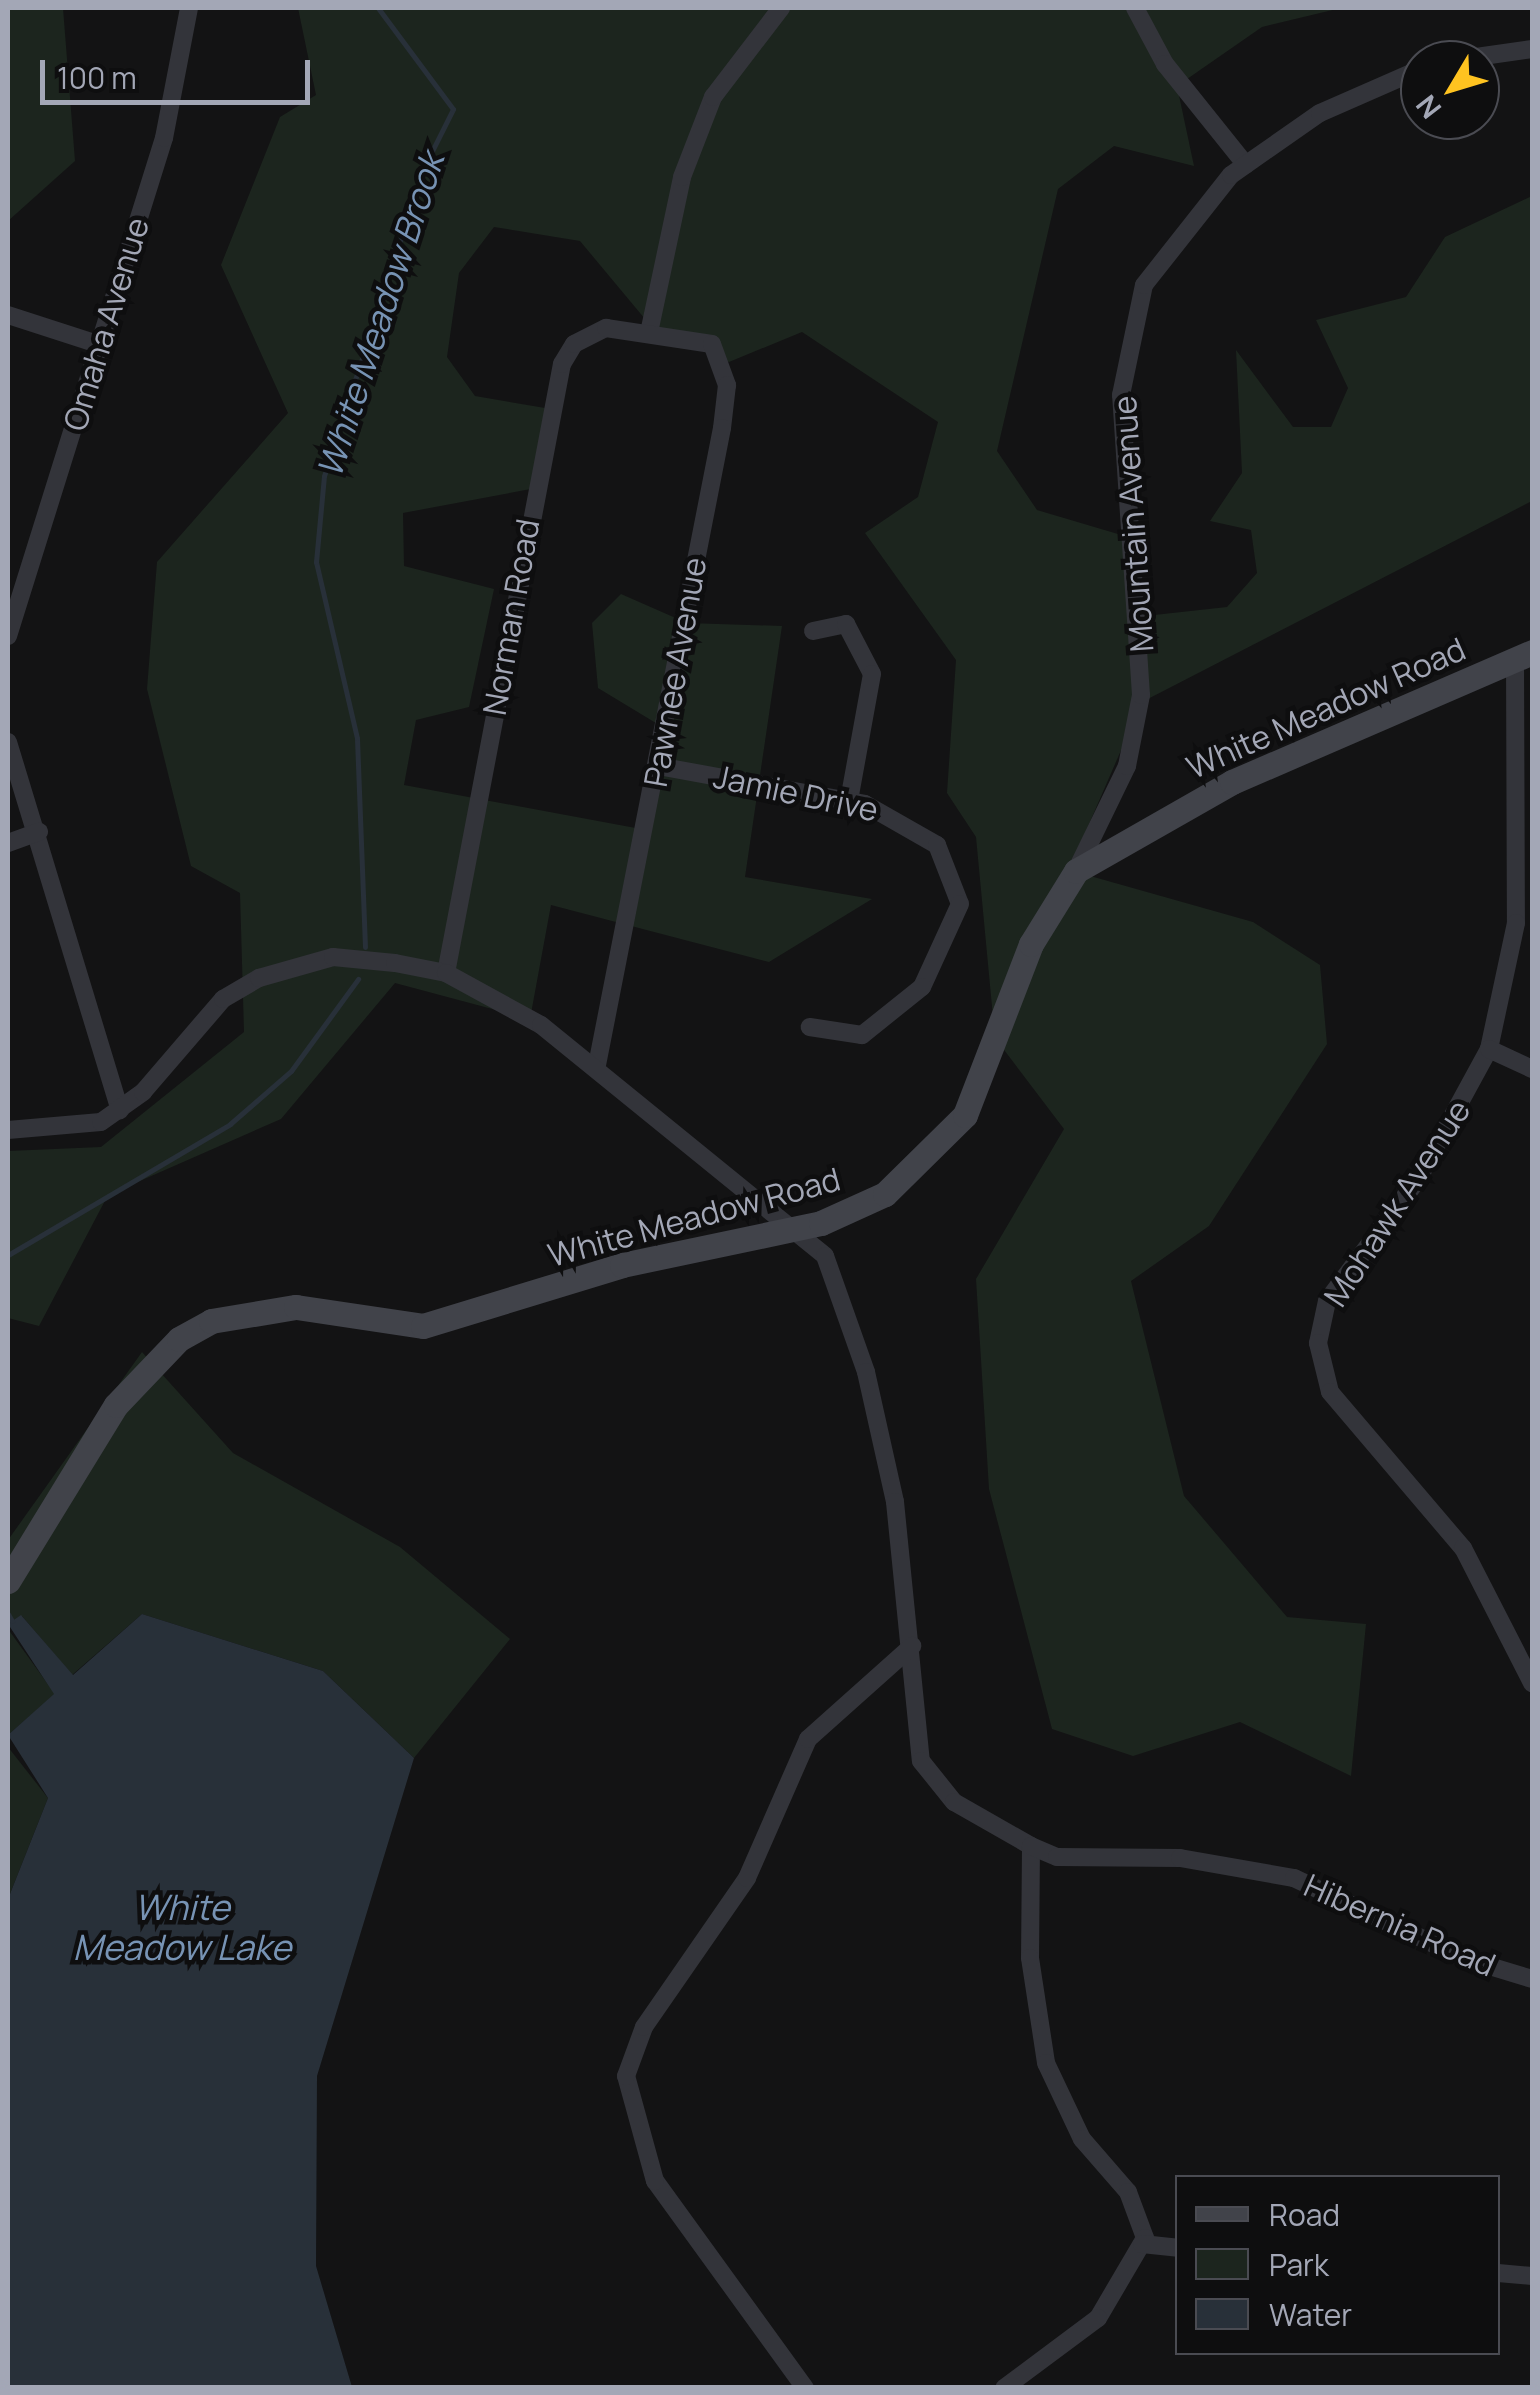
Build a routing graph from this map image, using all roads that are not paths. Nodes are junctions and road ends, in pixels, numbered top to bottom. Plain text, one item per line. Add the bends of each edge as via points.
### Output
1 (189, 8) edge
2 (781, 8) edge
3 (1135, 8) edge
4 (1532, 49) edge
5 (1500, 54) edge
6 (1400, 78) edge
7 (1246, 165) junction
8 (8, 314) edge
9 (650, 328) junction
10 (98, 344) junction
11 (813, 630) dead end
12 (8, 636) edge
13 (1524, 656) edge
14 (8, 742) edge
15 (658, 766) junction
16 (849, 801) junction
17 (39, 832) junction
18 (8, 842) edge
19 (1076, 871) junction
20 (446, 974) junction
21 (810, 1027) dead end
22 (1489, 1049) junction
23 (597, 1065) junction
24 (1532, 1068) edge
25 (120, 1110) junction
26 (8, 1130) edge
27 (791, 1228) junction
28 (12, 1574) edge
29 (912, 1646) junction
30 (1532, 1683) edge
31 (1031, 1846) junction
32 (1532, 1979) edge
33 (1142, 2244) junction
34 (1175, 2248) edge
35 (1500, 2273) edge
36 (1532, 2276) edge
37 (804, 2388) edge
38 (1004, 2388) edge

1 - 10 street, Omaha Avenue via 164,138
2 - 9 street via 713,97 682,177
3 - 7 street via 1186,93
4 - 5 street
6 - 7 street, Mountain Avenue via 1320,113
7 - 19 street, Mountain Avenue via 1160,256 1126,346 1123,444 1140,583 1142,694 1128,766
8 - 10 street
9 - 15 street, Pawnee Avenue via 712,344 728,385
9 - 20 street, Norman Road via 606,328 574,344 562,364
10 - 12 street, Omaha Avenue
11 - 16 street via 846,624 872,674
13 - 19 street, White Meadow Road via 1232,782
13 - 22 street, Mohawk Avenue via 1516,923
14 - 17 street
15 - 16 street, Jamie Drive
15 - 23 street, Pawnee Avenue
16 - 21 street, Jamie Drive via 898,815 937,845 960,904 944,950 891,1019 862,1035
17 - 18 street
17 - 25 street
19 - 27 street, White Meadow Road via 1030,944 949,1138 885,1194
20 - 23 street
20 - 25 street via 395,962 300,962 224,999
22 - 24 street
22 - 30 street, Mohawk Avenue via 1418,1178 1328,1301 1319,1359 1322,1379 1365,1441 1463,1548
23 - 27 street
25 - 26 street via 73,1129
27 - 28 street, White Meadow Road via 622,1265 423,1326 296,1307 211,1321 178,1339 116,1405
27 - 29 street via 832,1267 866,1372 906,1557
29 - 31 street, Hibernia Road via 921,1762 954,1802
29 - 37 street via 808,1739 747,1878 644,2026 626,2076 655,2180
31 - 32 street, Hibernia Road via 1057,1857 1180,1858 1294,1878 1463,1958
31 - 33 street via 1030,1958 1046,2063 1082,2139 1128,2192
33 - 34 street
33 - 38 street via 1098,2318
35 - 36 street

